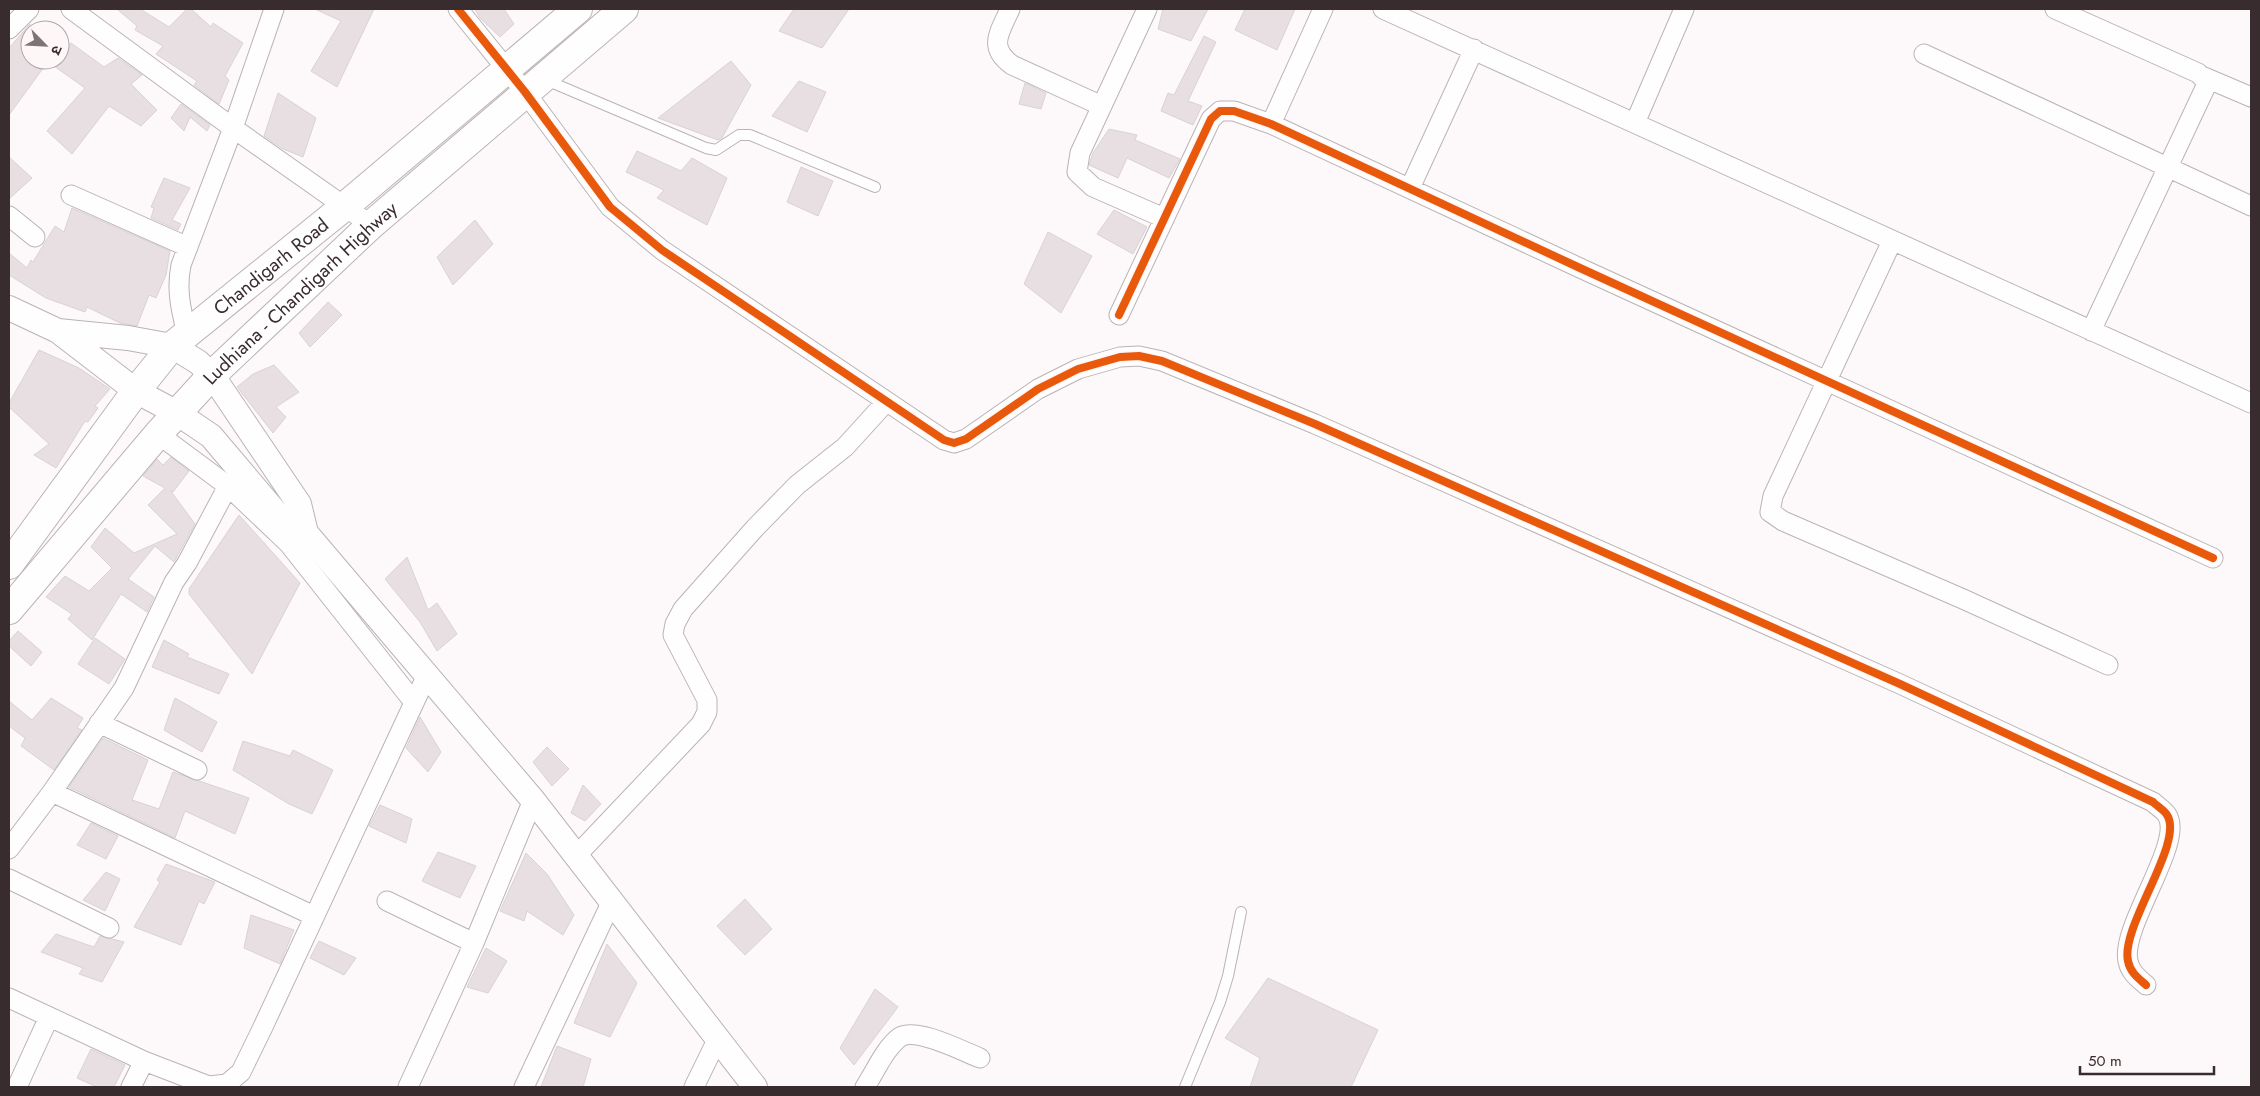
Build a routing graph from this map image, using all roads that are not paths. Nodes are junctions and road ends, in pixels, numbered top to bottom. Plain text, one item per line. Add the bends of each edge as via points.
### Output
1 (29, 9) edge
2 (71, 9) edge
3 (274, 9) edge
4 (458, 9) edge
5 (578, 9) edge
6 (624, 9) edge
7 (1010, 9) edge
8 (1147, 9) edge
9 (1323, 9) edge
10 (1383, 9) edge
11 (1684, 9) edge
12 (2055, 9) edge
13 (9, 29) edge
14 (1474, 49) junction
15 (1924, 54) dead end
16 (506, 69) junction
17 (2204, 77) junction
18 (534, 85) junction
19 (2251, 97) edge
20 (1102, 106) junction
21 (1635, 123) junction
22 (1271, 124) junction
23 (233, 128) junction
24 (2166, 167) junction
25 (875, 187) dead end
26 (1410, 188) junction
27 (71, 195) dead end
28 (2251, 206) edge
29 (344, 207) junction
30 (9, 216) edge
31 (1164, 218) junction
32 (371, 225) junction
33 (35, 237) dead end
34 (1892, 241) junction
35 (188, 247) junction
36 (9, 308) edge
37 (1119, 315) dead end
38 (58, 331) junction
39 (2091, 331) junction
40 (180, 340) junction
41 (212, 375) junction
42 (1826, 381) junction
43 (136, 391) junction
44 (886, 402) junction
45 (2251, 403) edge
46 (177, 413) junction
47 (158, 434) junction
48 (228, 486) junction
49 (306, 533) junction
50 (2213, 558) dead end
51 (9, 565) edge
52 (9, 610) edge
53 (2108, 665) dead end
54 (427, 675) junction
55 (413, 701) junction
56 (99, 723) junction
57 (197, 770) dead end
58 (52, 792) junction
59 (533, 800) junction
60 (9, 849) edge
61 (576, 856) junction
62 (9, 879) edge
63 (387, 901) dead end
64 (612, 901) junction
65 (1240, 912) dead end
66 (314, 916) junction
67 (109, 928) dead end
68 (474, 943) junction
69 (2146, 985) dead end
70 (9, 998) edge
71 (49, 1017) junction
72 (718, 1038) junction
73 (980, 1058) dead end
74 (144, 1061) junction
75 (17, 1087) edge
76 (131, 1087) edge
77 (408, 1087) edge
78 (524, 1087) edge
79 (694, 1087) edge
80 (755, 1087) edge
81 (864, 1087) edge
82 (1185, 1087) edge

1 - 13 street
2 - 23 street
3 - 23 street
4 - 16 street
5 - 16 main road, Chandigarh Road
6 - 18 main road, Ludhiana - Chandigarh Highway
7 - 20 street via 999,33 997,49 1000,57
8 - 20 street
9 - 22 street
10 - 14 street
11 - 21 street
12 - 17 street
14 - 21 street
14 - 26 street
15 - 24 street
16 - 18 street
16 - 29 main road, Chandigarh Road
17 - 19 street
17 - 24 street via 2205,88
18 - 25 lane via 706,148 716,150 739,135 750,135
18 - 32 main road, Ludhiana - Chandigarh Highway
18 - 44 street via 610,207 662,250
20 - 31 street via 1080,153 1077,172 1093,187
21 - 34 street
22 - 26 street
22 - 31 street via 1234,111 1220,112 1211,119
23 - 29 street
23 - 35 street
24 - 28 street
24 - 39 street
26 - 42 street
27 - 35 street
29 - 32 street
29 - 40 main road, Chandigarh Road
30 - 33 street
31 - 37 street
32 - 41 main road, Ludhiana - Chandigarh Highway
34 - 39 street
34 - 42 street
35 - 40 street via 178,284
36 - 38 street
38 - 40 street
38 - 43 street
39 - 45 street
40 - 41 street
40 - 43 main road, Chandigarh Road
41 - 46 main road, Ludhiana - Chandigarh Highway
41 - 49 street via 299,504
42 - 50 street
42 - 53 street via 1773,496 1770,512 1783,521
43 - 46 street
43 - 51 main road, Chandigarh Road
44 - 61 street via 845,447 797,485 683,609 673,635 707,700 707,712 701,724
44 - 69 street via 944,440 954,443 966,439 1038,389 1078,369 1120,357 1139,356 1162,361 1332,431 2121,785 2153,802 2167,816 2170,824 2168,840 2128,949 2127,960 2132,972
46 - 47 main road, Ludhiana - Chandigarh Highway
46 - 49 street via 211,436 283,521
47 - 48 street
47 - 52 main road, Ludhiana - Chandigarh Highway
48 - 55 street via 289,544
48 - 56 street via 174,582 124,688
49 - 54 street
54 - 55 street
54 - 59 street
55 - 66 street
56 - 57 street
56 - 58 street
58 - 60 street
58 - 66 street
59 - 61 street
59 - 68 street
61 - 64 street
62 - 67 street
63 - 68 street
64 - 72 street
64 - 78 street
65 - 82 lane via 1220,1002
66 - 74 street via 241,1072 227,1084 209,1086
68 - 77 street
70 - 71 street
71 - 74 street
71 - 75 street
72 - 79 street
72 - 80 street
73 - 81 street via 918,1034 902,1036 892,1045
74 - 76 street

